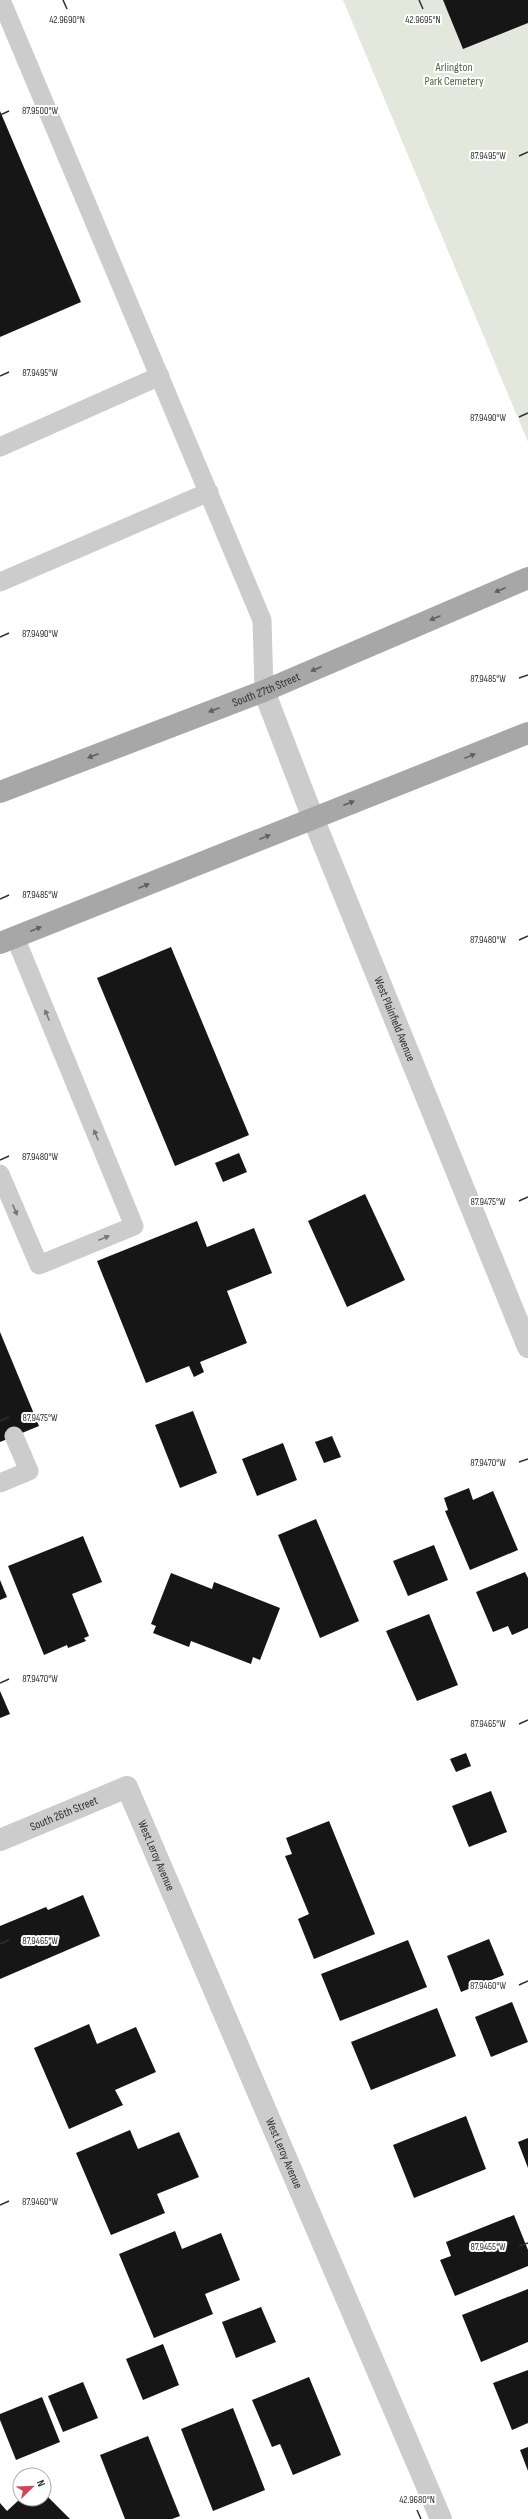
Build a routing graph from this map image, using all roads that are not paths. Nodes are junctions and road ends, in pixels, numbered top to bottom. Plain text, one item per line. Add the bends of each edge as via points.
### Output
1 (0, 0) edge
2 (160, 376) junction
3 (0, 447) edge
4 (209, 492) junction
5 (528, 578) edge
6 (0, 582) edge
7 (264, 691) junction
8 (528, 732) edge
9 (3, 792) edge
10 (313, 818) junction
11 (7, 940) edge
12 (0, 1174) edge
13 (528, 1347) edge
14 (14, 1436) dead end
15 (0, 1483) edge
16 (127, 1787) joint
17 (0, 1840) edge
18 (441, 2519) edge

1 - 2 lane
2 - 3 lane
2 - 4 lane
4 - 6 lane
4 - 7 lane via 262,620
5 -> 7 main road, South 27th Street
7 -> 9 main road, South 27th Street
7 - 10 street, West Plainfield Avenue
10 -> 8 main road
11 -> 10 main road
10 - 13 street, West Plainfield Avenue
12 -> 11 lane via 38,1265 134,1226
14 - 15 lane via 29,1471
16 - 17 street, South 26th Street
16 - 18 street, West Leroy Avenue

